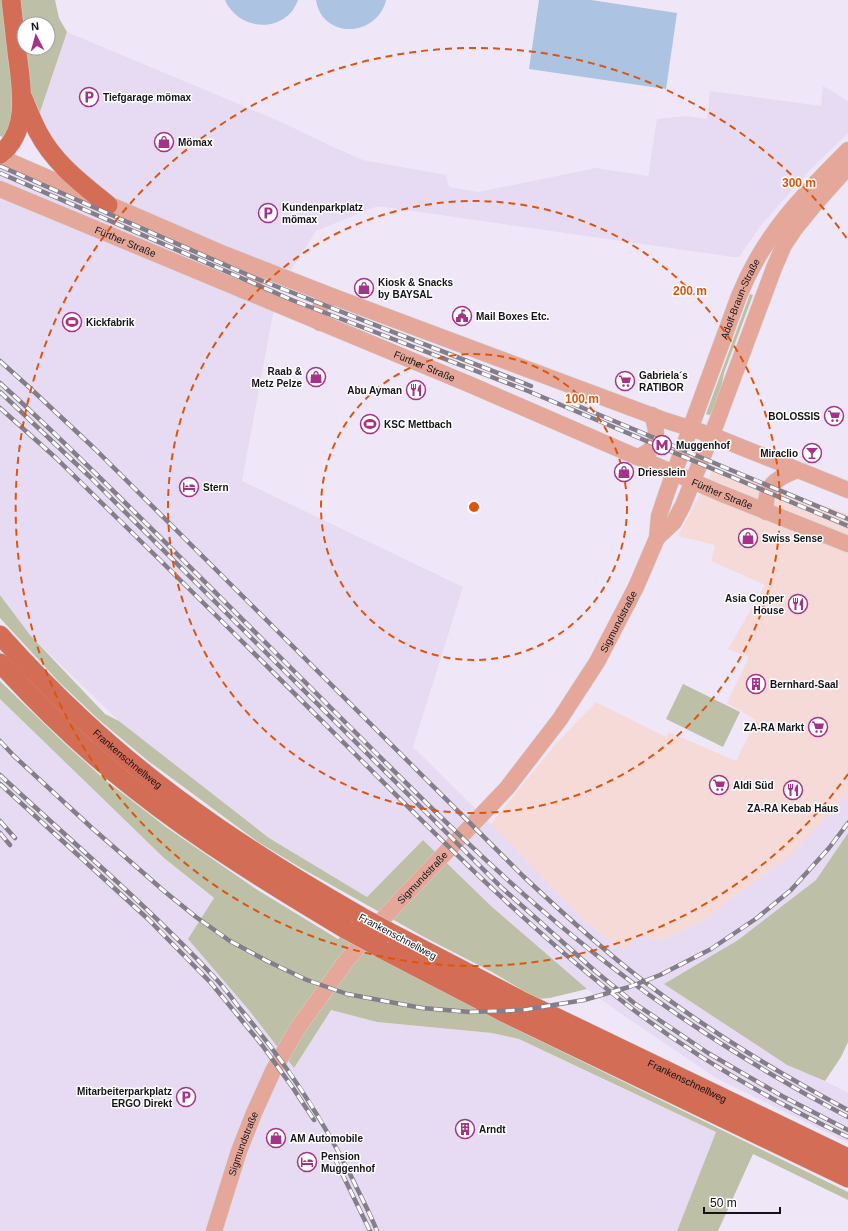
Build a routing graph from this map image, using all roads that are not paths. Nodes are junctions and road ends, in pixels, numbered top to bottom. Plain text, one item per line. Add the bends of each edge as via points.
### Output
1 (11, 0) edge
2 (22, 93) junction
3 (848, 150) edge
4 (0, 156) edge
5 (848, 167) edge
6 (0, 189) edge
7 (108, 205) junction
8 (252, 265) junction
9 (242, 290) junction
10 (334, 297) junction
11 (320, 323) junction
12 (652, 415) junction
13 (689, 429) junction
14 (712, 435) junction
15 (638, 457) junction
16 (797, 470) junction
17 (674, 473) junction
18 (692, 481) junction
19 (848, 490) edge
20 (766, 512) junction
21 (657, 538) junction
22 (848, 544) edge
23 (0, 634) edge
24 (0, 663) edge
25 (848, 1158) edge
26 (848, 1178) edge
27 (214, 1231) edge

1 - 2 highway
2 - 4 highway via 18,130
2 - 7 highway via 38,132 55,158
3 - 13 main road, Adolf-Braun-Straße via 790,210 758,258 743,288
4 - 7 main road
5 - 14 main road, Adolf-Braun-Straße via 784,245
6 - 9 main road, Fürther Straße
7 - 8 main road
8 - 9 main road via 256,272 255,280 251,286
8 - 10 main road
9 - 11 main road, Fürther Straße
10 - 11 main road via 324,301 320,307
10 - 12 main road
11 - 15 main road, Fürther Straße via 466,382
12 - 13 main road
12 - 15 main road via 656,427 655,442 646,454
13 - 14 main road
13 - 17 main road, Adolf-Braun-Straße
14 - 16 main road
14 - 18 main road, Sigmundstraße
15 - 17 main road, Fürther Straße
16 - 19 main road
16 - 20 main road via 776,480 770,486 765,501
17 - 18 main road, Fürther Straße
17 - 21 main road, Sigmundstraße via 659,516
18 - 20 main road, Fürther Straße
18 - 21 main road, Sigmundstraße via 674,522
20 - 22 main road, Fürther Straße
21 - 27 main road, Sigmundstraße via 614,632 552,731 502,793 346,961 302,1021 273,1071 254,1113
23 - 25 highway, Frankenschnellweg, bridge via 77,715 145,773 216,826 311,888 520,1000
24 - 26 highway, Frankenschnellweg, bridge via 56,721 136,791 231,859 296,900 380,948 505,1013

